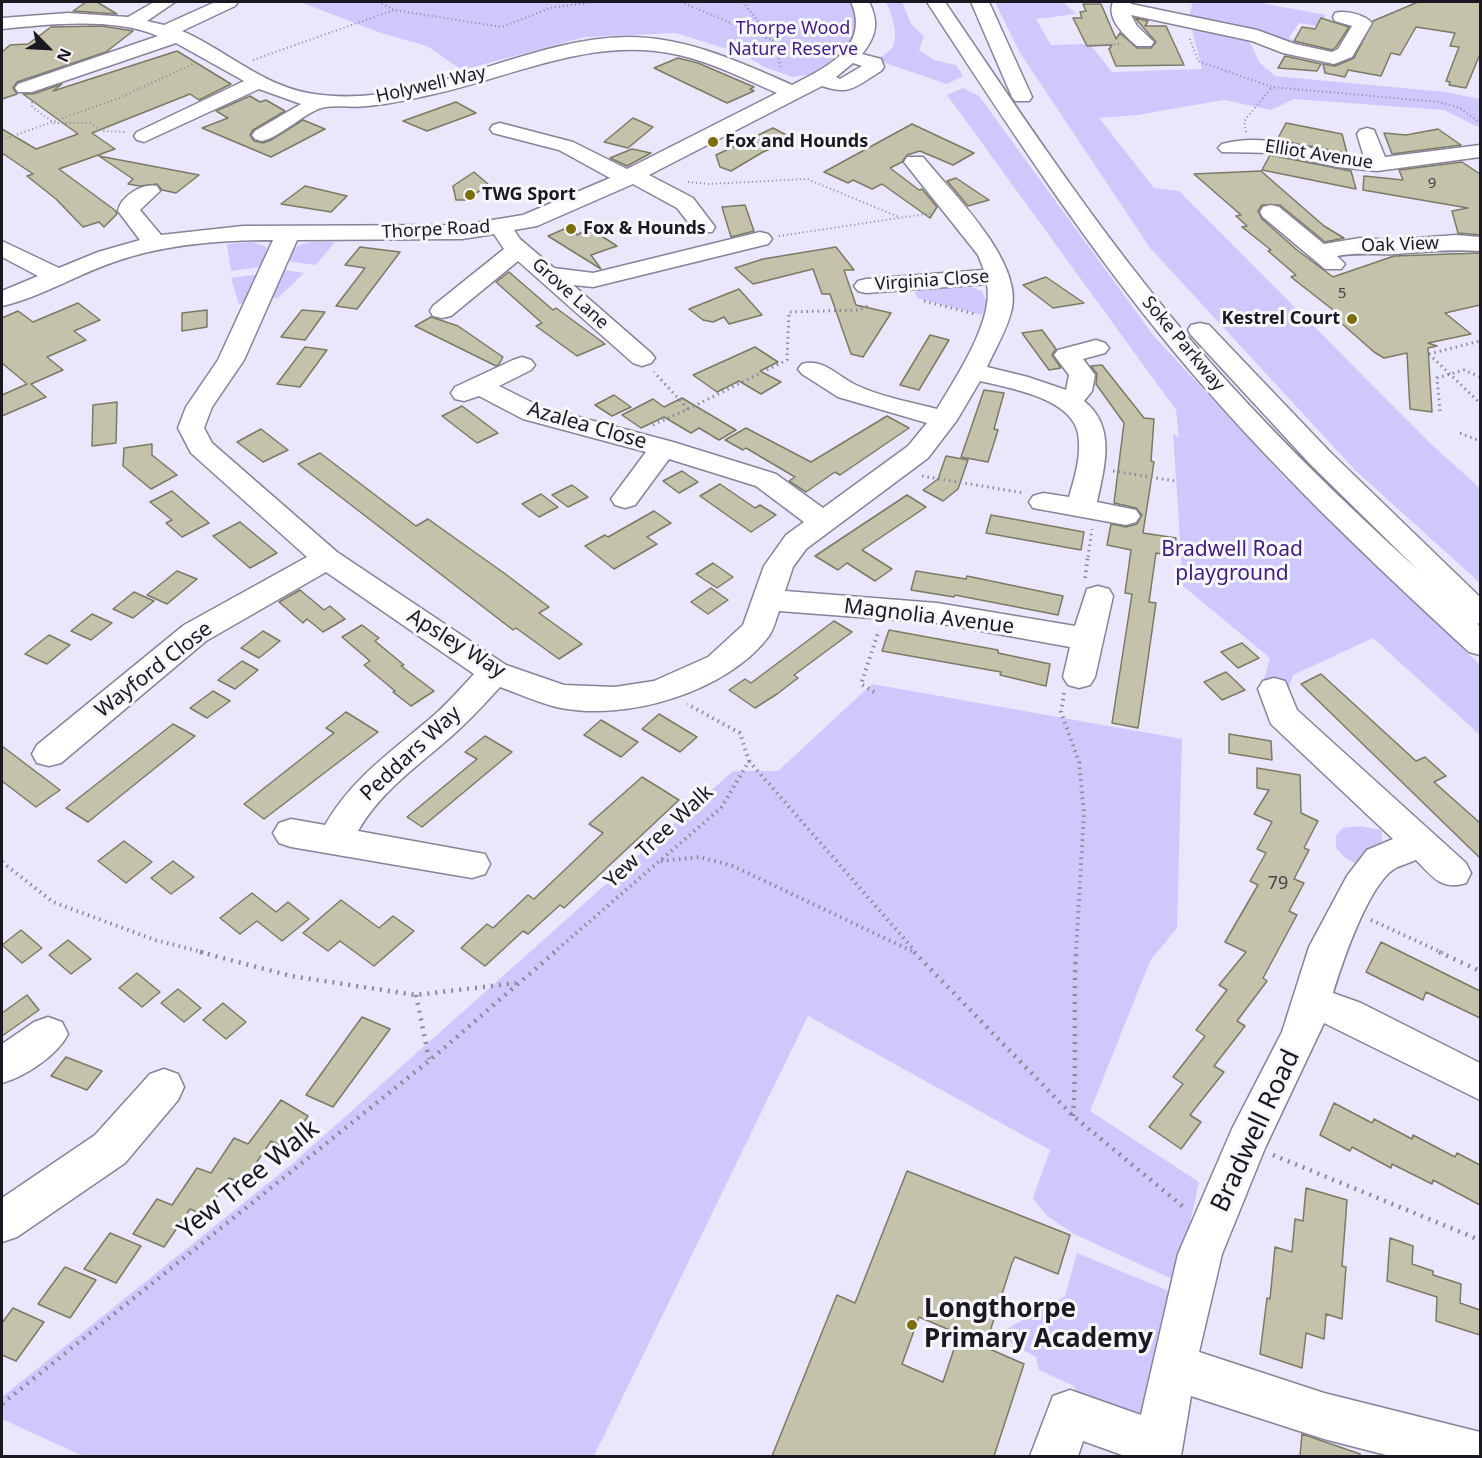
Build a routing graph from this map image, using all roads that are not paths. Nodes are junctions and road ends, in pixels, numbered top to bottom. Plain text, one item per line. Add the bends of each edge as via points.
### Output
1 (166, 2) edge
2 (229, 2) edge
3 (860, 2) edge
4 (917, 2) edge
5 (936, 2) edge
6 (955, 2) edge
7 (980, 2) edge
8 (1121, 4) edge
9 (1342, 17) dead end
10 (2, 23) edge
11 (129, 24) junction
12 (171, 34) junction
13 (1144, 42) dead end
14 (258, 82) junction
15 (25, 88) road end
16 (793, 93) junction
17 (1011, 98) junction
18 (322, 100) junction
19 (500, 129) dead end
20 (1367, 134) dead end
21 (262, 135) dead end
22 (144, 136) road end
23 (1239, 146) road end
24 (1480, 151) edge
25 (915, 162) dead end
26 (1377, 165) junction
27 (637, 173) junction
28 (149, 191) dead end
29 (1271, 212) dead end
30 (704, 227) dead end
31 (544, 230) dead end
32 (288, 233) junction
33 (760, 239) road end
34 (510, 240) junction
35 (155, 243) junction
36 (1480, 244) edge
37 (2, 248) edge
38 (55, 275) junction
39 (550, 275) junction
40 (998, 276) junction
41 (866, 286) dead end
42 (2, 299) edge
43 (442, 311) dead end
44 (1096, 348) dead end
45 (642, 358) road end
46 (522, 365) dead end
47 (811, 369) dead end
48 (972, 372) junction
49 (1068, 403) junction
50 (944, 420) junction
51 (663, 448) junction
52 (625, 499) dead end
53 (1043, 502) road end
54 (1088, 510) junction
55 (1126, 516) dead end
56 (822, 522) junction
57 (327, 559) junction
58 (1098, 596) road end
59 (769, 600) junction
60 (1480, 614) edge
61 (1087, 639) junction
62 (1480, 644) edge
63 (495, 673) junction
64 (1079, 677) road end
65 (1274, 689) dead end
66 (49, 754) dead end
67 (291, 833) dead end
68 (334, 841) junction
69 (1419, 843) junction
70 (472, 864) dead end
71 (1453, 873) dead end
72 (1313, 1002) junction
73 (48, 1034) dead end
74 (2, 1066) edge
75 (1480, 1082) edge
76 (164, 1087) dead end
77 (2, 1222) edge
78 (1173, 1367) junction
79 (1158, 1451) edge
80 (1054, 1456) edge
81 (1480, 1456) edge

1 - 11 main road
2 - 12 main road
3 - 16 main road, Thorpe Road via 868,27 861,44 820,79
4 - 17 main road
5 - 17 main road, Soke Parkway
6 - 17 main road, Soke Parkway
7 - 17 main road
8 - 9 main road via 1334,58 1345,53 1363,23
8 - 13 main road via 1132,33
10 - 11 main road, Holywell Way via 73,19
11 - 12 main road, Holywell Way
12 - 14 main road, Holywell Way
12 - 15 main road
14 - 18 main road, Holywell Way via 281,92
14 - 22 main road
16 - 18 main road, Holywell Way via 764,74 689,49 625,42 594,44 384,98
16 - 27 main road, Thorpe Road
17 - 60 main road, Soke Parkway via 1227,361 1365,504
17 - 62 main road, Soke Parkway via 1108,253 1231,401 1391,564
18 - 21 main road
19 - 27 main road via 567,146
20 - 26 main road
23 - 26 main road, Elliot Avenue
24 - 26 main road, Elliot Avenue via 1402,165
25 - 40 main road, Apsley Way via 989,254
27 - 30 main road via 685,203
27 - 34 main road, Thorpe Road via 529,221
28 - 35 main road via 129,211
29 - 36 main road, Oak View via 1326,258 1360,245
31 - 34 main road
32 - 34 main road, Thorpe Road via 434,234
32 - 35 main road, Thorpe Road via 243,233
32 - 57 main road, Apsley Way via 231,360 199,407 191,428 201,447
33 - 39 main road via 593,280
34 - 39 main road, Grove Lane
34 - 43 main road
35 - 38 main road, Thorpe Road
37 - 38 main road
38 - 42 main road, Thorpe Road
39 - 45 main road, Grove Lane
40 - 41 main road, Virginia Close via 910,290
40 - 48 main road, Apsley Way via 1001,293 996,320
44 - 49 main road via 1067,355 1082,375 1079,392
46 - 51 main road, Azalea Close via 470,391 532,413
47 - 50 main road via 847,392
48 - 49 main road via 1023,383
48 - 50 main road, Apsley Way
49 - 54 main road via 1088,422 1092,445
50 - 56 main road, Apsley Way via 918,452
51 - 52 main road, Azalea Close
51 - 56 main road, Azalea Close via 766,480
53 - 54 main road
54 - 55 main road
56 - 59 main road, Apsley Way via 796,542 779,566
57 - 63 main road, Apsley Way
57 - 66 main road, Wayford Close via 195,633
58 - 61 main road
59 - 61 main road, Magnolia Avenue via 937,613
59 - 63 main road, Apsley Way via 757,630 719,665 660,691 615,699 562,697
61 - 64 main road
63 - 68 main road, Peddars Way via 445,724 378,780 353,808
65 - 69 main road via 1283,716
67 - 68 main road
68 - 70 main road
69 - 71 main road
69 - 72 main road, Bradwell Road via 1380,860 1360,886 1328,947
72 - 75 main road
72 - 78 main road, Bradwell Road via 1200,1254
73 - 74 main road
76 - 77 main road via 110,1149
78 - 79 main road, Bradwell Road
78 - 81 main road via 1324,1416
79 - 80 main road via 1070,1413

